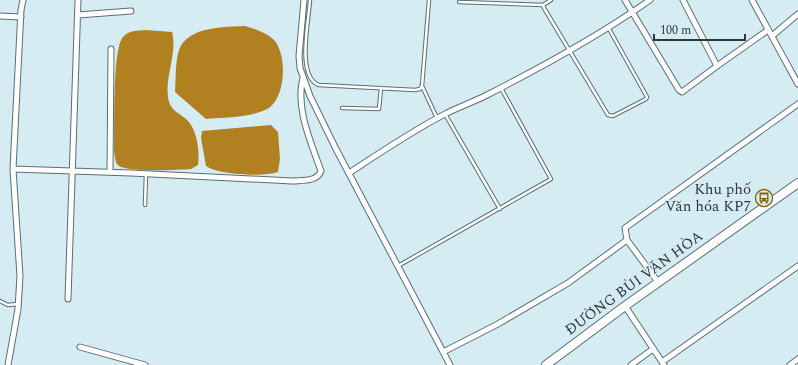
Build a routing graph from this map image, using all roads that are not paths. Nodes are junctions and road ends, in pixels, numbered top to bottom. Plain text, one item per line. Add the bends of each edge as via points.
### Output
1 (23, 0) edge
2 (78, 0) edge
3 (304, 0) edge
4 (310, 0) edge
5 (429, 0) edge
6 (551, 0) edge
7 (624, 0) edge
8 (650, 0) edge
9 (683, 0) edge
10 (760, 0) edge
11 (459, 2) dead end
12 (753, 2) edge
13 (543, 6) junction
14 (131, 12) dead end
15 (631, 13) junction
16 (798, 14) edge
17 (78, 15) junction
18 (0, 16) edge
19 (21, 17) junction
20 (608, 27) junction
21 (768, 30) junction
22 (772, 36) junction
23 (111, 49) dead end
24 (569, 50) junction
25 (717, 66) junction
26 (303, 78) junction
27 (797, 80) edge
28 (422, 86) junction
29 (381, 88) junction
30 (501, 88) junction
31 (798, 104) edge
32 (342, 108) dead end
33 (445, 114) junction
34 (437, 118) junction
35 (13, 169) junction
36 (72, 170) junction
37 (110, 172) junction
38 (146, 173) junction
39 (350, 173) junction
40 (798, 183) edge
41 (145, 205) dead end
42 (500, 209) junction
43 (627, 240) junction
44 (398, 266) junction
45 (798, 266) edge
46 (658, 282) junction
47 (68, 299) dead end
48 (0, 301) edge
49 (18, 304) junction
50 (625, 306) junction
51 (80, 348) dead end
52 (653, 349) junction
53 (444, 352) junction
54 (798, 359) edge
55 (663, 363) edge
56 (8, 365) edge
57 (145, 365) edge
58 (450, 365) edge
59 (546, 365) edge
60 (631, 365) edge
61 (790, 365) edge

1 - 19 street
2 - 17 street
3 - 26 street via 299,45
4 - 29 lane via 305,62 312,81 319,85
5 - 28 lane
6 - 13 lane
7 - 15 street
8 - 15 street
9 - 25 street
10 - 12 street
11 - 13 lane
12 - 21 street
13 - 24 lane
14 - 17 street
15 - 20 street
15 - 25 street via 682,92
16 - 22 street
17 - 36 street
18 - 19 street
19 - 35 street
20 - 24 street
20 - 24 lane via 646,93 646,99 613,116 608,115
21 - 22 street
21 - 25 street
22 - 27 street
23 - 37 street
24 - 30 street
26 - 38 street via 300,87 303,116 321,171 315,179 292,181
26 - 39 street
28 - 29 lane via 415,90
28 - 34 lane
29 - 32 lane via 379,109
30 - 33 street
30 - 42 lane via 551,179
31 - 43 street via 630,223 625,228
33 - 34 street
33 - 42 lane
34 - 39 street via 395,142
35 - 36 street
35 - 49 street via 20,276
36 - 37 street
36 - 47 street
37 - 38 street
38 - 41 lane
39 - 44 street
40 - 46 main road, ĐƯỜNG BÙI VĂN HÒA
42 - 44 lane
43 - 46 street
43 - 53 street via 568,283
44 - 53 street
45 - 55 street
46 - 50 main road, ĐƯỜNG BÙI VĂN HÒA
48 - 49 lane via 8,305
49 - 56 street
50 - 52 street
50 - 59 main road, ĐƯỜNG BÙI VĂN HÒA
51 - 57 street
52 - 55 street
52 - 60 street
53 - 58 street
54 - 61 street

